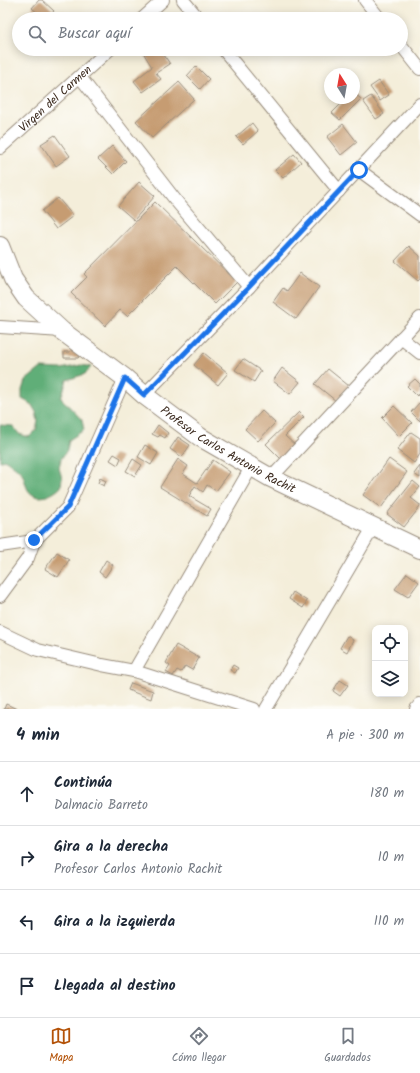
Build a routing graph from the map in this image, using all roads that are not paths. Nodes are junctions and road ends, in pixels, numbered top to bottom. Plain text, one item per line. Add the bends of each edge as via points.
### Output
1 (162, 0) edge
2 (183, 0) edge
3 (365, 0) edge
4 (149, 12) edge
5 (192, 12) edge
6 (374, 12) edge
7 (408, 54) edge
8 (102, 56) edge
9 (229, 56) edge
10 (420, 69) edge
11 (80, 77) junction
12 (420, 104) edge
13 (0, 148) edge
14 (359, 170) junction
15 (339, 191) junction
16 (420, 215) edge
17 (0, 246) edge
18 (249, 287) junction
19 (420, 318) edge
20 (0, 328) edge
21 (62, 331) junction
22 (401, 338) junction
23 (420, 353) edge
24 (125, 378) junction
25 (144, 395) junction
26 (252, 466) junction
27 (271, 478) junction
28 (374, 526) junction
29 (34, 540) junction
30 (0, 546) edge
31 (420, 549) edge
32 (0, 596) edge
33 (0, 632) edge
34 (134, 671) junction
35 (420, 704) edge
36 (234, 706) edge
37 (254, 709) edge
38 (266, 709) edge
39 (416, 709) edge

1 - 4 street
2 - 5 street
3 - 6 street
7 - 10 street
8 - 11 street, Virgen del Carmen
9 - 15 street
11 - 13 street, Virgen del Carmen
11 - 18 street via 177,202
12 - 14 street
14 - 15 street
14 - 16 street
15 - 18 street
17 - 21 main road, Profesor Carlos Antonio Rachit via 13,279 26,298
18 - 25 street
19 - 22 street
20 - 21 street
21 - 24 main road, Profesor Carlos Antonio Rachit
22 - 23 street
22 - 27 street
24 - 25 main road, Profesor Carlos Antonio Rachit
24 - 29 street via 68,507
25 - 26 main road, Profesor Carlos Antonio Rachit via 200,437
26 - 27 main road, Profesor Carlos Antonio Rachit
26 - 34 street
27 - 28 main road, Profesor Carlos Antonio Rachit
28 - 31 main road, Profesor Carlos Antonio Rachit
28 - 38 street
29 - 30 street
29 - 32 street via 28,558
33 - 34 street via 38,650
34 - 36 street
35 - 39 street
36 - 37 street

